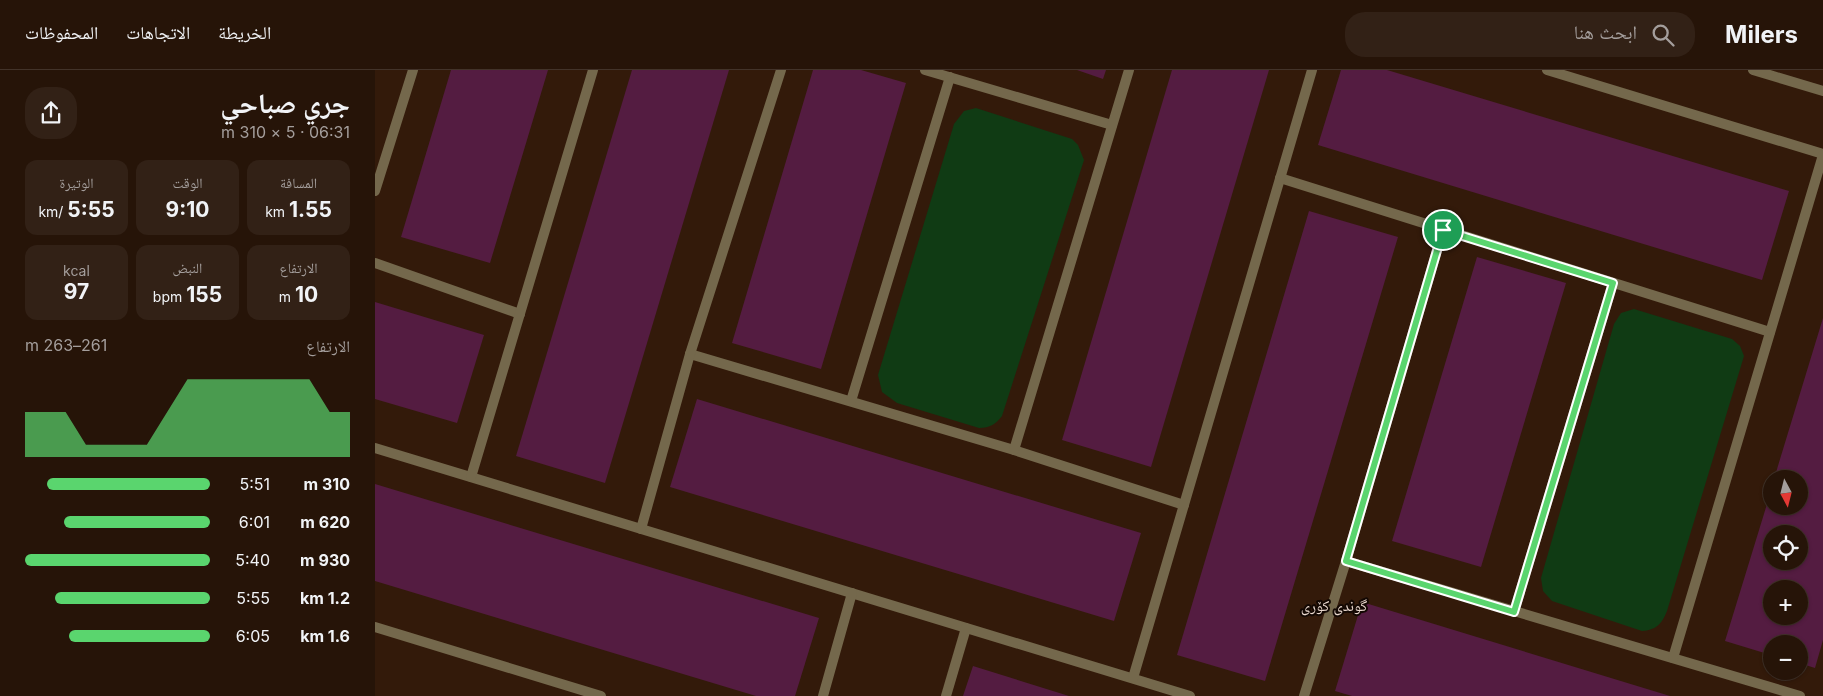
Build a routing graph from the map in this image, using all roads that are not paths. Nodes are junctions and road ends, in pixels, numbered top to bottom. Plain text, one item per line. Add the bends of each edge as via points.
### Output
1 (413, 70) edge
2 (593, 70) edge
3 (781, 70) edge
4 (925, 70) edge
5 (1129, 70) edge
6 (1312, 70) edge
7 (1547, 70) edge
8 (1753, 70) edge
9 (950, 77) junction
10 (1823, 91) edge
11 (1112, 125) junction
12 (1823, 155) edge
13 (1280, 178) junction
14 (375, 191) edge
15 (1443, 230) junction
16 (375, 263) edge
17 (1613, 283) junction
18 (520, 314) junction
19 (1770, 332) junction
20 (690, 354) junction
21 (851, 401) junction
22 (375, 448) edge
23 (1014, 450) junction
24 (471, 477) junction
25 (1184, 505) junction
26 (641, 528) junction
27 (1346, 561) junction
28 (853, 593) junction
29 (1514, 612) junction
30 (375, 627) edge
31 (966, 628) junction
32 (1673, 658) junction
33 (1133, 678) junction
34 (601, 696) edge
35 (823, 696) edge
36 (946, 696) edge
37 (1190, 696) edge
38 (1305, 696) edge
39 (1800, 696) edge

1 - 14 street
2 - 18 street
3 - 20 street
4 - 9 street
5 - 11 street
6 - 13 street
7 - 12 street
8 - 10 street
9 - 11 street
9 - 21 street
11 - 23 street
12 - 19 street
13 - 15 street
13 - 25 street
15 - 17 street
15 - 27 street
16 - 18 street
17 - 19 street
17 - 29 street
18 - 24 street
19 - 32 street
20 - 21 street
20 - 26 street
21 - 23 street
22 - 24 street
23 - 25 street
24 - 26 street
25 - 33 street
26 - 28 street
27 - 29 street
27 - 38 street
28 - 31 street
28 - 35 street
29 - 32 street
30 - 34 street
31 - 33 street
31 - 36 street
32 - 39 street
33 - 37 street

